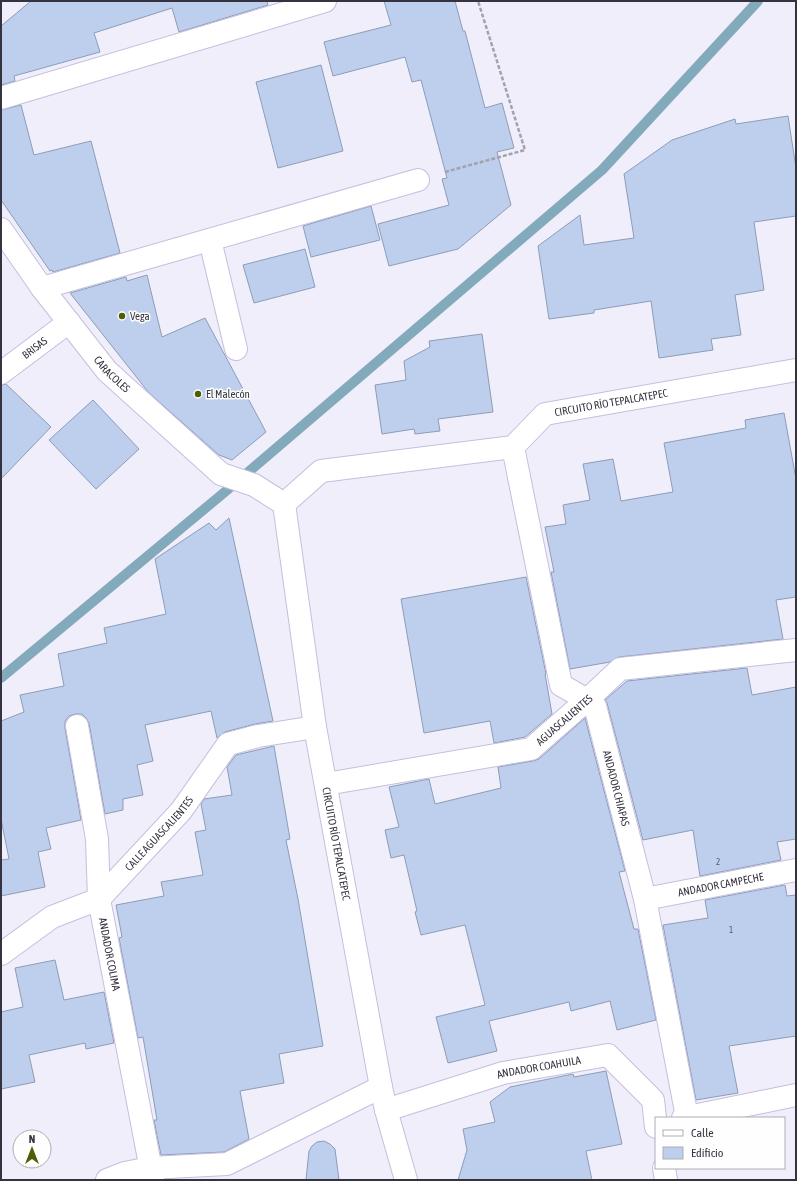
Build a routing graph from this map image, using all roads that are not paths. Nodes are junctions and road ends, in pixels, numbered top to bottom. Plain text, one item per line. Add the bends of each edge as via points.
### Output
1 (325, 1) edge
2 (1, 98) edge
3 (418, 180) road end
4 (1, 229) edge
5 (210, 240) junction
6 (42, 288) junction
7 (69, 322) junction
8 (236, 349) dead end
9 (796, 370) edge
10 (1, 373) edge
11 (513, 447) junction
12 (284, 504) junction
13 (796, 650) edge
14 (587, 700) junction
15 (77, 726) dead end
16 (315, 727) junction
17 (326, 784) junction
18 (796, 870) edge
19 (99, 899) junction
20 (645, 900) junction
21 (1, 954) edge
22 (381, 1087) junction
23 (796, 1095) edge
24 (386, 1110) junction
25 (655, 1117) edge
26 (685, 1117) edge
27 (690, 1117) edge
28 (664, 1169) edge
29 (151, 1174) edge
30 (107, 1180) edge
31 (406, 1180) edge
32 (666, 1180) edge

1 - 2 street
3 - 5 street
4 - 6 street, CARACOLES
5 - 6 street
5 - 8 street
6 - 7 street, CARACOLES
7 - 10 street, BRISAS
7 - 12 street, CARACOLES via 107,371 221,474 254,484
9 - 11 street, CIRCUITO RÍO TEPALCATEPEC via 545,414
11 - 12 street via 321,471
11 - 14 street, ANDADOR CHIAPAS via 561,685
12 - 16 street, CIRCUITO RÍO TEPALCATEPEC
13 - 14 street, AGUASCALIENTES via 620,669
14 - 17 street, AGUASCALIENTES via 531,749
14 - 20 street, ANDADOR CHIAPAS via 595,706
15 - 19 street, ANDADOR COLIMA via 97,839
16 - 17 street, CIRCUITO RÍO TEPALCATEPEC
16 - 19 street, CALLE AGUASCALIENTES via 258,736 228,744 181,811
17 - 22 street, CIRCUITO RÍO TEPALCATEPEC
18 - 20 street, ANDADOR CAMPECHE
19 - 21 street, CALLE AGUASCALIENTES via 52,918
19 - 29 street, ANDADOR COLIMA
20 - 26 street, ANDADOR CHIAPAS
22 - 24 street, CIRCUITO RÍO TEPALCATEPEC
22 - 29 street via 227,1164
23 - 27 street
24 - 25 street, ANDADOR COAHUILA via 503,1073 608,1055 653,1100
24 - 31 street, CIRCUITO RÍO TEPALCATEPEC
28 - 32 street
29 - 30 street via 125,1173

